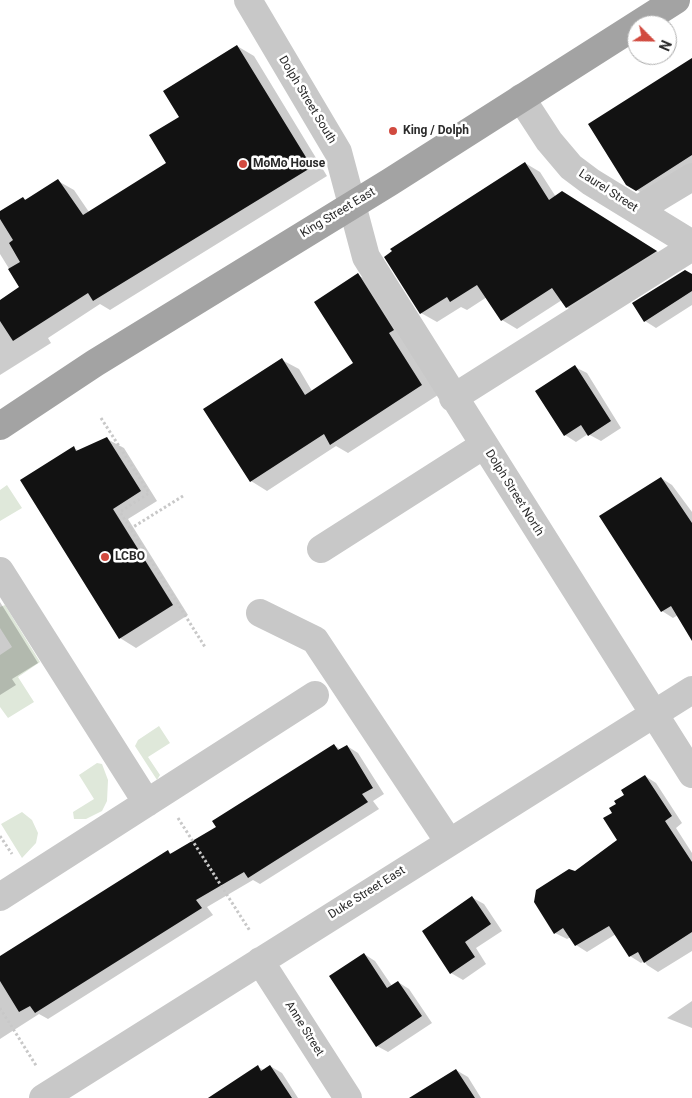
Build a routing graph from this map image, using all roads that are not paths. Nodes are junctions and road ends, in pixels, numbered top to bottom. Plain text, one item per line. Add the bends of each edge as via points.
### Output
1 (248, 0) edge
2 (676, 0) edge
3 (521, 98) junction
4 (692, 177) edge
5 (352, 205) junction
6 (637, 210) junction
7 (692, 246) edge
8 (453, 398) junction
9 (0, 426) edge
10 (484, 445) junction
11 (321, 549) dead end
12 (0, 571) edge
13 (260, 613) dead end
14 (692, 690) edge
15 (315, 695) dead end
16 (652, 714) junction
17 (692, 774) edge
18 (160, 806) junction
19 (449, 842) junction
20 (0, 897) edge
21 (260, 961) junction
22 (43, 1098) edge
23 (348, 1098) edge

1 - 5 street, Dolph Street South via 338,152
2 - 3 main road, King Street East
3 - 5 main road, King Street East
3 - 6 street, Laurel Street via 549,141 572,167
4 - 6 street
5 - 8 street, Dolph Street North via 366,257
5 - 9 main road, King Street East via 95,363
6 - 7 street, Laurel Street
7 - 8 street
8 - 10 street, Dolph Street North
10 - 11 street
10 - 16 street, Dolph Street North
12 - 18 street
13 - 19 street via 315,640
14 - 16 street, Duke Street East
15 - 18 street
16 - 17 street, Dolph Street North
16 - 19 street, Duke Street East
18 - 20 street
19 - 21 street, Duke Street East
21 - 22 street, Duke Street East
21 - 23 street, Anne Street

